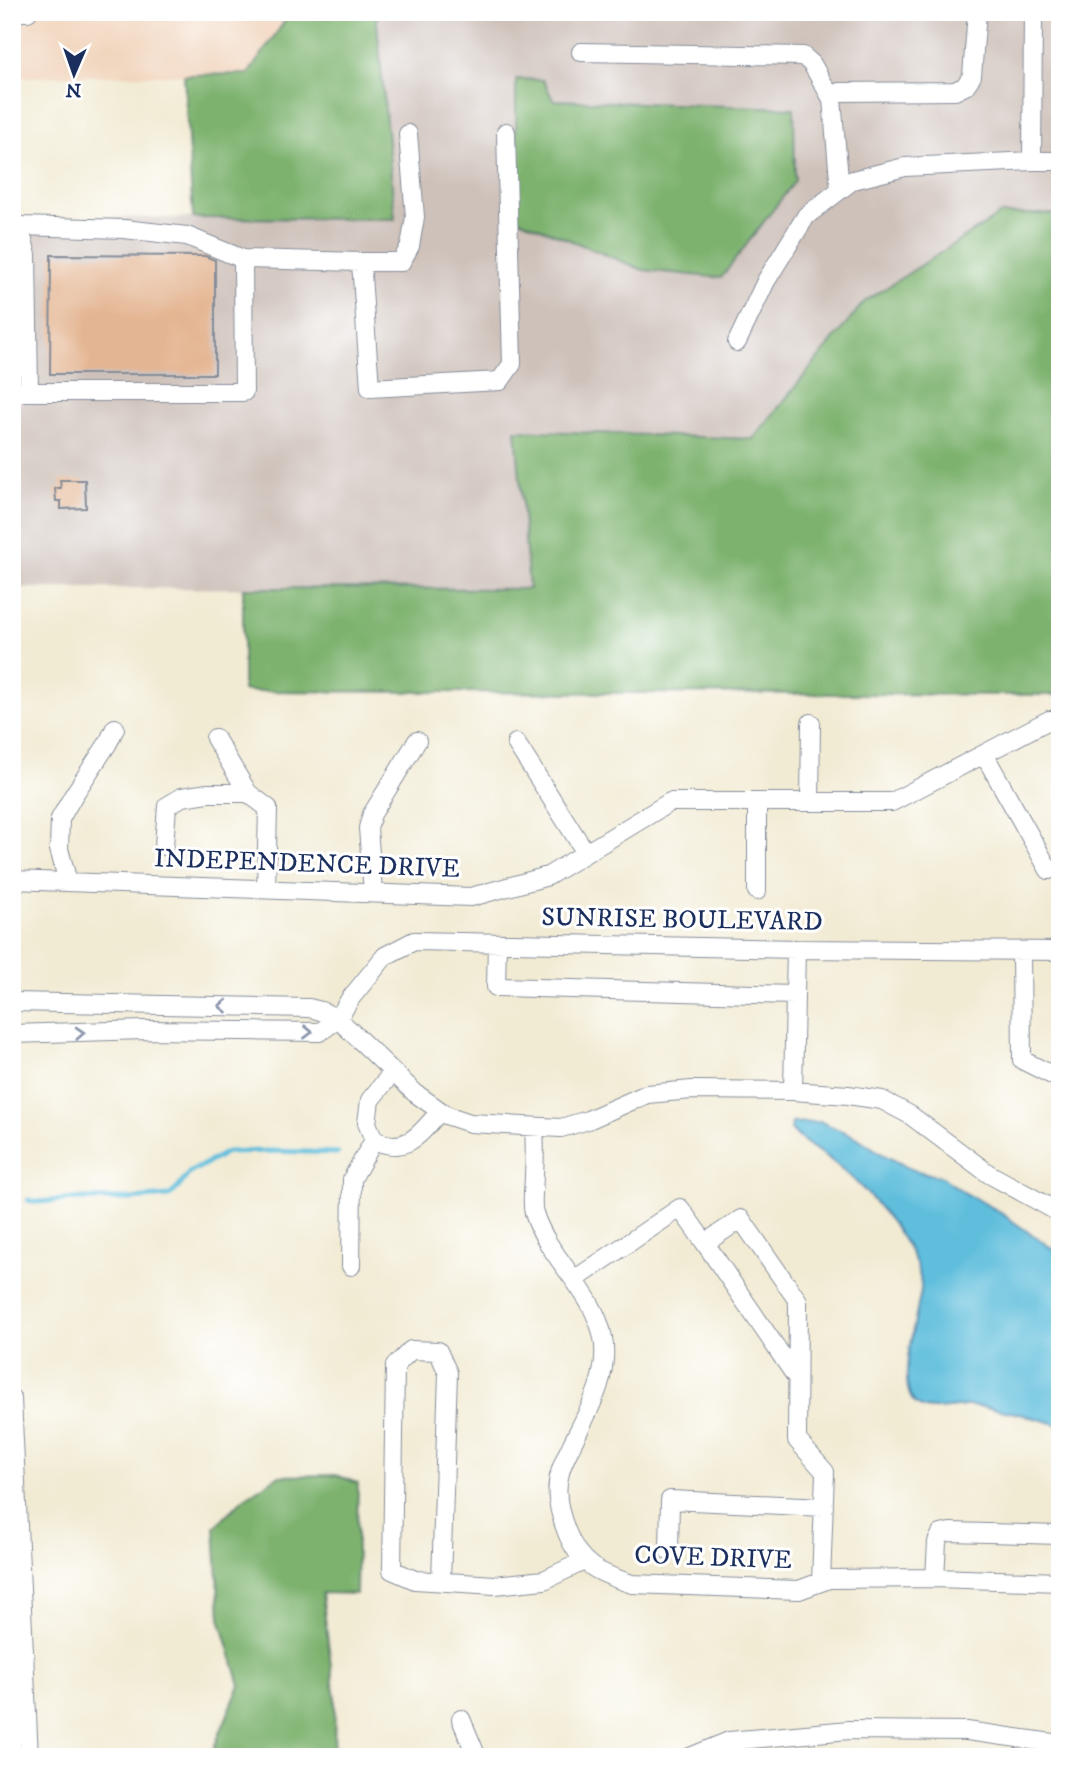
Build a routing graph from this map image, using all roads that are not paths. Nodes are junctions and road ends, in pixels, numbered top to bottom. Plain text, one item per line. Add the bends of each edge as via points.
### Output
1 (12, 12) edge
2 (28, 12) edge
3 (977, 12) edge
4 (1033, 12) edge
5 (581, 52) dead end
6 (832, 99) junction
7 (506, 132) dead end
8 (408, 134) dead end
9 (1032, 161) junction
10 (1060, 161) edge
11 (840, 190) junction
12 (16, 226) edge
13 (243, 259) junction
14 (361, 262) junction
15 (737, 342) dead end
16 (20, 392) edge
17 (1060, 720) edge
18 (811, 723) dead end
19 (115, 728) dead end
20 (215, 738) dead end
21 (417, 741) dead end
22 (516, 743) dead end
23 (984, 754) junction
24 (248, 793) junction
25 (758, 802) junction
26 (810, 802) junction
27 (164, 846) dead end
28 (586, 853) junction
29 (1049, 870) dead end
30 (12, 880) edge
31 (68, 881) junction
32 (266, 889) junction
33 (757, 891) dead end
34 (373, 892) junction
35 (497, 943) junction
36 (796, 949) junction
37 (1021, 951) junction
38 (1060, 951) edge
39 (795, 995) junction
40 (12, 1002) edge
41 (338, 1019) junction
42 (12, 1034) edge
43 (393, 1072) junction
44 (1060, 1079) edge
45 (793, 1091) junction
46 (440, 1111) junction
47 (534, 1128) junction
48 (374, 1140) junction
49 (1060, 1213) edge
50 (705, 1243) junction
51 (351, 1265) dead end
52 (574, 1280) junction
53 (797, 1378) junction
54 (12, 1399) edge
55 (824, 1507) junction
56 (1060, 1535) edge
57 (669, 1551) dead end
58 (584, 1561) junction
59 (935, 1578) junction
60 (441, 1581) junction
61 (821, 1581) junction
62 (1060, 1582) edge
63 (16, 1591) edge
64 (17, 1617) edge
65 (461, 1719) dead end
66 (1060, 1745) edge
67 (29, 1757) edge
68 (477, 1757) edge
69 (690, 1757) edge

1 - 2 street
3 - 6 street via 972,76 965,86 955,91 839,92
4 - 9 street
5 - 6 street via 803,56
6 - 11 street
7 - 14 street via 512,364 500,381 370,388
8 - 14 street via 415,217 410,246 401,262
9 - 10 street
9 - 11 street via 905,167 853,180
11 - 15 street via 806,216 766,281
12 - 13 street via 187,236
12 - 16 street via 27,255
13 - 14 street
13 - 16 street via 244,392
17 - 23 street, INDEPENDENCE DRIVE via 1049,720
18 - 26 street
19 - 31 street via 61,819 60,849
20 - 24 street
21 - 34 street via 372,814 368,828
22 - 28 street
23 - 26 street, INDEPENDENCE DRIVE via 892,802
23 - 29 street
24 - 27 street via 182,797 167,806
24 - 32 street via 268,808
25 - 26 street, INDEPENDENCE DRIVE
25 - 28 street, INDEPENDENCE DRIVE via 670,802
25 - 33 street
28 - 34 street, INDEPENDENCE DRIVE via 548,876 471,897
30 - 31 street, INDEPENDENCE DRIVE
31 - 32 street, INDEPENDENCE DRIVE
32 - 34 street, INDEPENDENCE DRIVE
35 - 36 street, SUNRISE BOULEVARD
35 - 39 street via 496,987
35 - 41 street, SUNRISE BOULEVARD via 414,941 385,956
36 - 37 street, SUNRISE BOULEVARD
36 - 39 street
37 - 38 street, SUNRISE BOULEVARD
37 - 44 street via 1022,1060
39 - 45 street
41 -> 40 street via 309,1007
42 -> 41 street via 320,1032
41 - 43 street
43 - 46 street
43 - 48 street via 370,1100 367,1123
45 - 47 street via 647,1094 588,1120 561,1128
45 - 49 street via 882,1100 911,1115 989,1174
46 - 47 street via 470,1123
46 - 48 street via 416,1138 402,1145
47 - 52 street, COVE DRIVE via 533,1210 542,1233
48 - 51 street via 352,1179
50 - 52 street via 680,1208
50 - 53 street
50 - 53 street via 741,1219 798,1301
52 - 58 street, COVE DRIVE via 603,1338 603,1367 595,1396 565,1458 557,1491 567,1534
53 - 55 street via 797,1440 825,1472
54 - 63 street
55 - 57 street via 670,1500
55 - 61 street
56 - 59 street via 940,1534
58 - 60 street via 544,1580 495,1585
58 - 61 street, COVE DRIVE via 607,1576 632,1584 799,1590
59 - 61 street, COVE DRIVE
59 - 62 street, COVE DRIVE
60 - 60 street via 415,1580 392,1570 395,1366 411,1350 438,1351 448,1373
63 - 64 street
64 - 67 street
65 - 68 street
66 - 69 street via 967,1731 849,1730 729,1741

